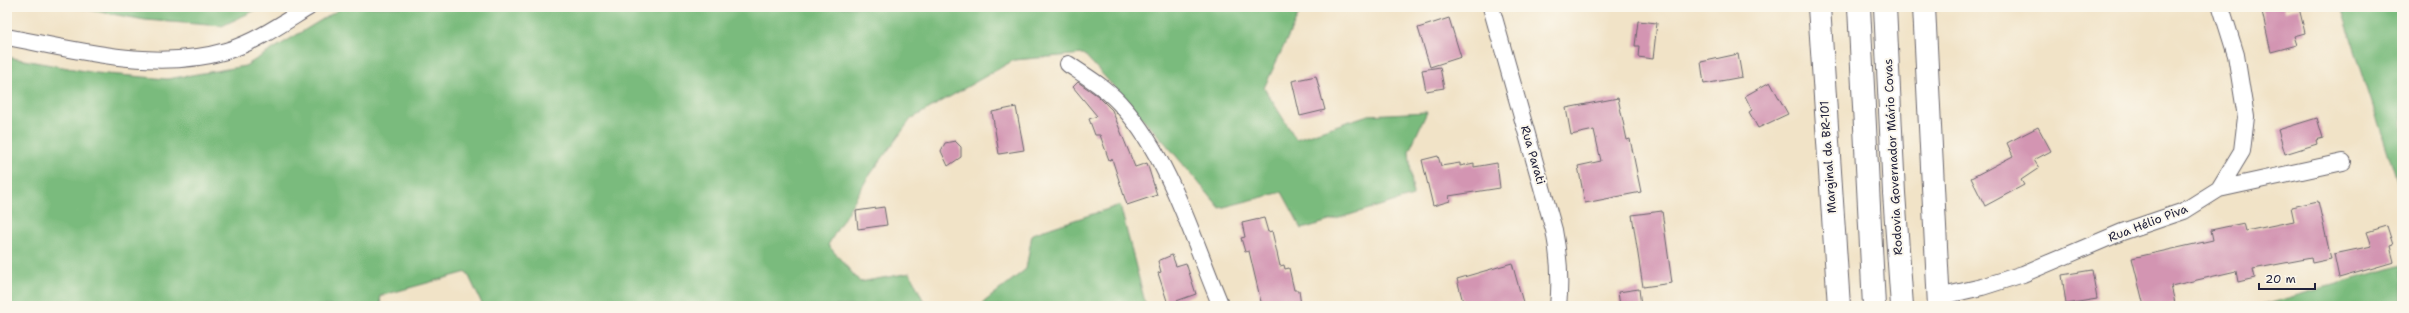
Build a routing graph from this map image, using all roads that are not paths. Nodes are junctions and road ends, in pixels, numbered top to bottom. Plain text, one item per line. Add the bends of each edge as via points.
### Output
1 (309, 7) edge
2 (1491, 7) edge
3 (1819, 7) edge
4 (1859, 7) edge
5 (1885, 7) edge
6 (1924, 7) edge
7 (2221, 7) edge
8 (7, 37) edge
9 (1068, 64) dead end
10 (2343, 162) dead end
11 (2219, 190) junction
12 (1939, 302) edge
13 (1221, 306) edge
14 (1558, 306) edge
15 (1839, 306) edge
16 (1874, 306) edge
17 (1902, 306) edge

1 - 8 street via 257,39 226,51 187,59 144,59
2 - 14 street, Rua Parati via 1554,230 1559,258
3 - 15 main road, Marginal da BR-101
4 - 16 main road
5 - 17 main road, Rodovia Governador Mário Covas
6 - 12 main road
7 - 11 street, Rua Hélio Piva via 2236,55 2246,117 2242,151
9 - 13 street via 1098,84 1123,107 1146,139 1186,217
10 - 11 street
11 - 12 street, Rua Hélio Piva via 2184,211 2122,232 2023,274

